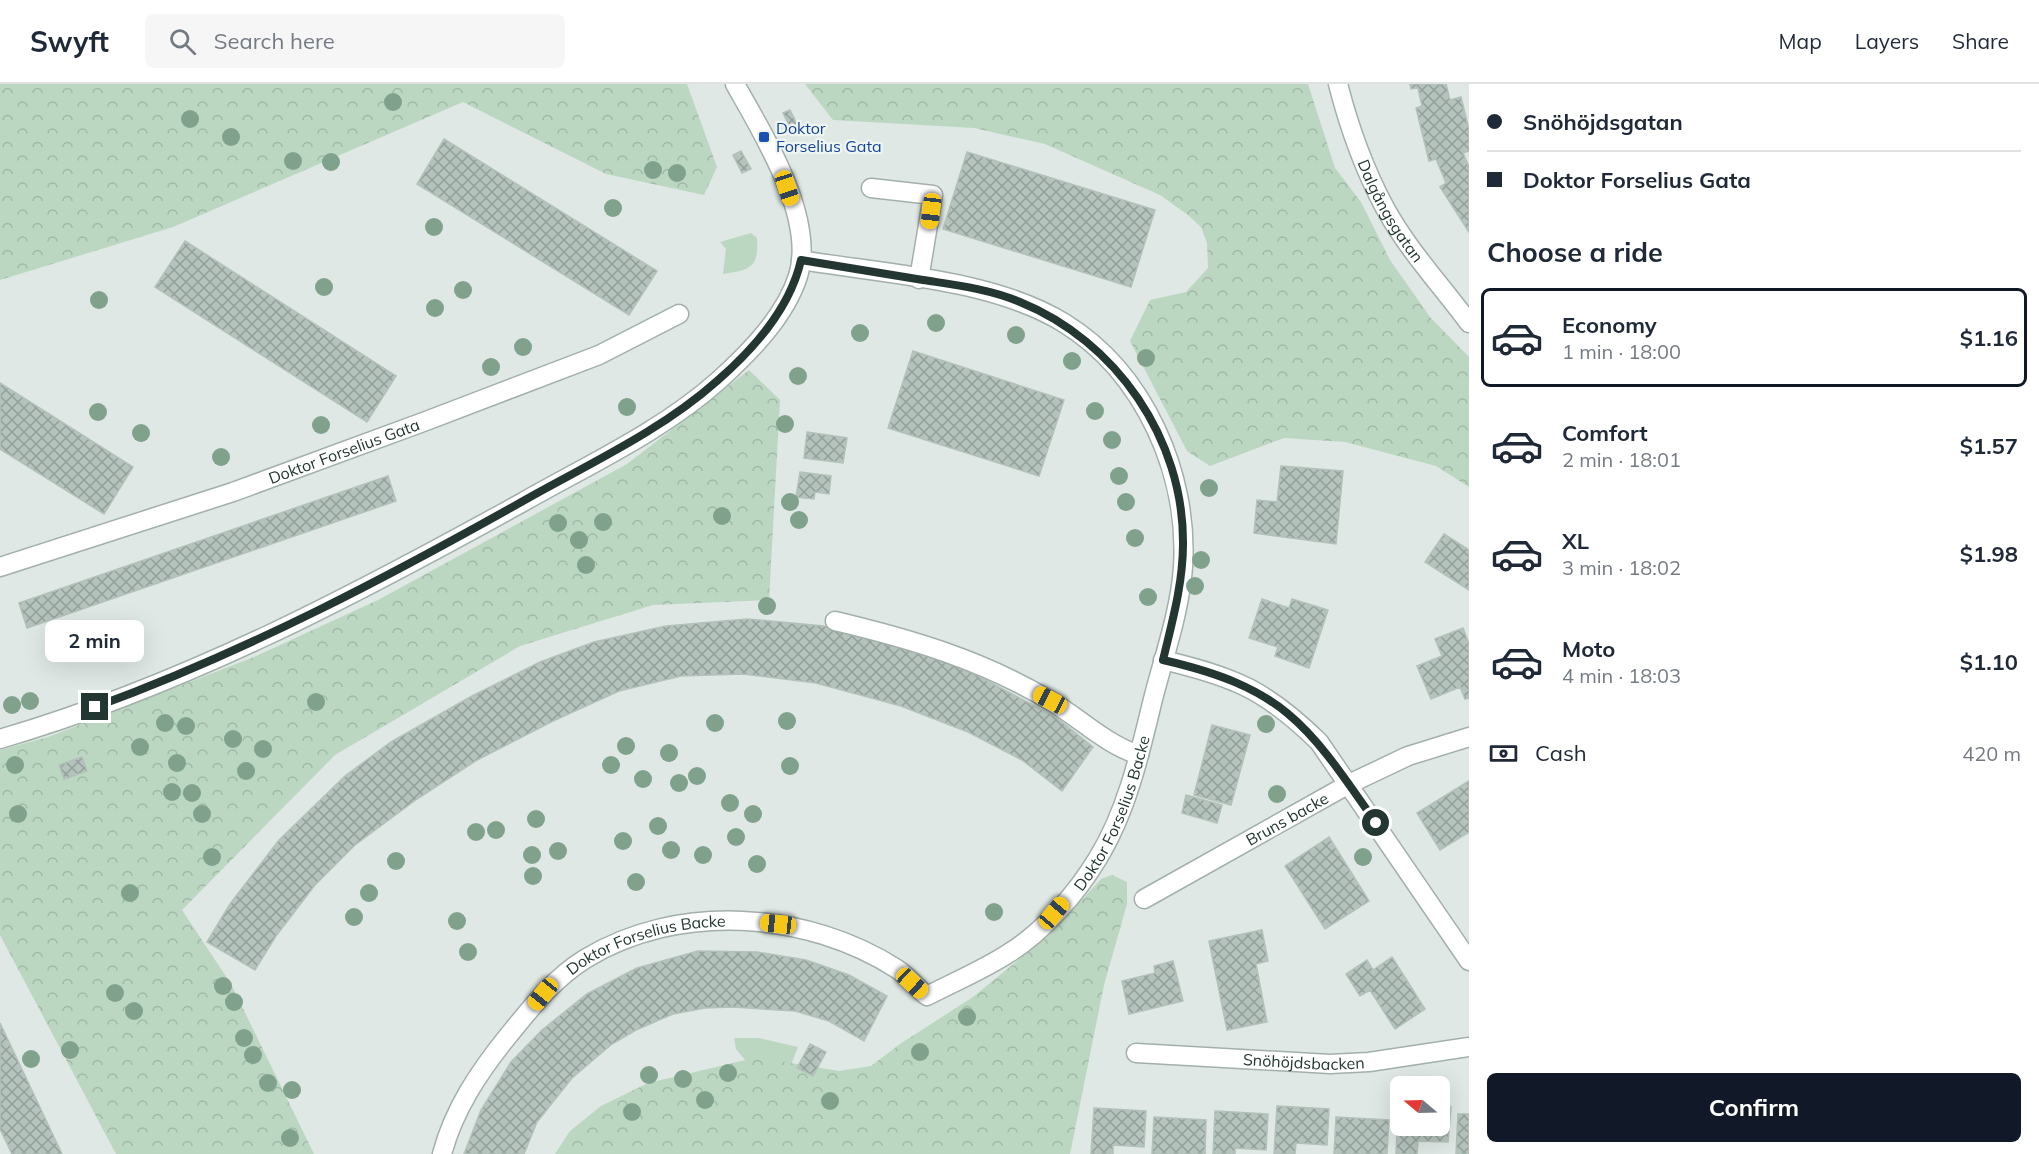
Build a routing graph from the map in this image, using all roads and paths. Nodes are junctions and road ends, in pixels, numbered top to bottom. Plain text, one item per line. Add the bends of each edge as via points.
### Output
1 (735, 84) edge
2 (1338, 84) edge
3 (872, 188) dead end
4 (801, 260) junction
5 (919, 279) junction
6 (679, 314) dead end
7 (1469, 323) edge
8 (0, 567) edge
9 (835, 621) dead end
10 (1163, 660) junction
11 (1469, 737) edge
12 (0, 739) edge
13 (1139, 755) junction
14 (1349, 784) junction
15 (1144, 899) dead end
16 (1469, 962) edge
17 (1469, 1047) edge
18 (1136, 1053) dead end
19 (442, 1154) edge

1 - 4 street via 787,188 798,224
2 - 7 street, Dalgångsgatan via 1363,163 1386,210
3 - 5 street via 933,195
4 - 5 street, Doktor Forselius Backe
4 - 12 street via 797,279 782,308 744,355 700,395 617,449 316,612 191,671
5 - 10 street, Doktor Forselius Backe via 1019,301 1064,323 1104,355 1137,395 1165,451 1177,486 1183,526 1180,589
6 - 8 street, Doktor Forselius Gata via 599,355 404,429 233,492
9 - 13 street via 978,662 1050,700 1119,748
10 - 13 street, Doktor Forselius Backe
10 - 14 street via 1204,670 1268,697 1319,742
11 - 14 street, Bruns backe via 1408,756
13 - 19 street, Doktor Forselius Backe via 1098,860 1054,913 1010,952 927,996 898,970 838,940 795,926 732,921 666,927 620,941 585,960 543,994 480,1072 459,1106
14 - 15 street, Bruns backe
14 - 16 street
17 - 18 street, Snöhöjdsbacken via 1330,1064

